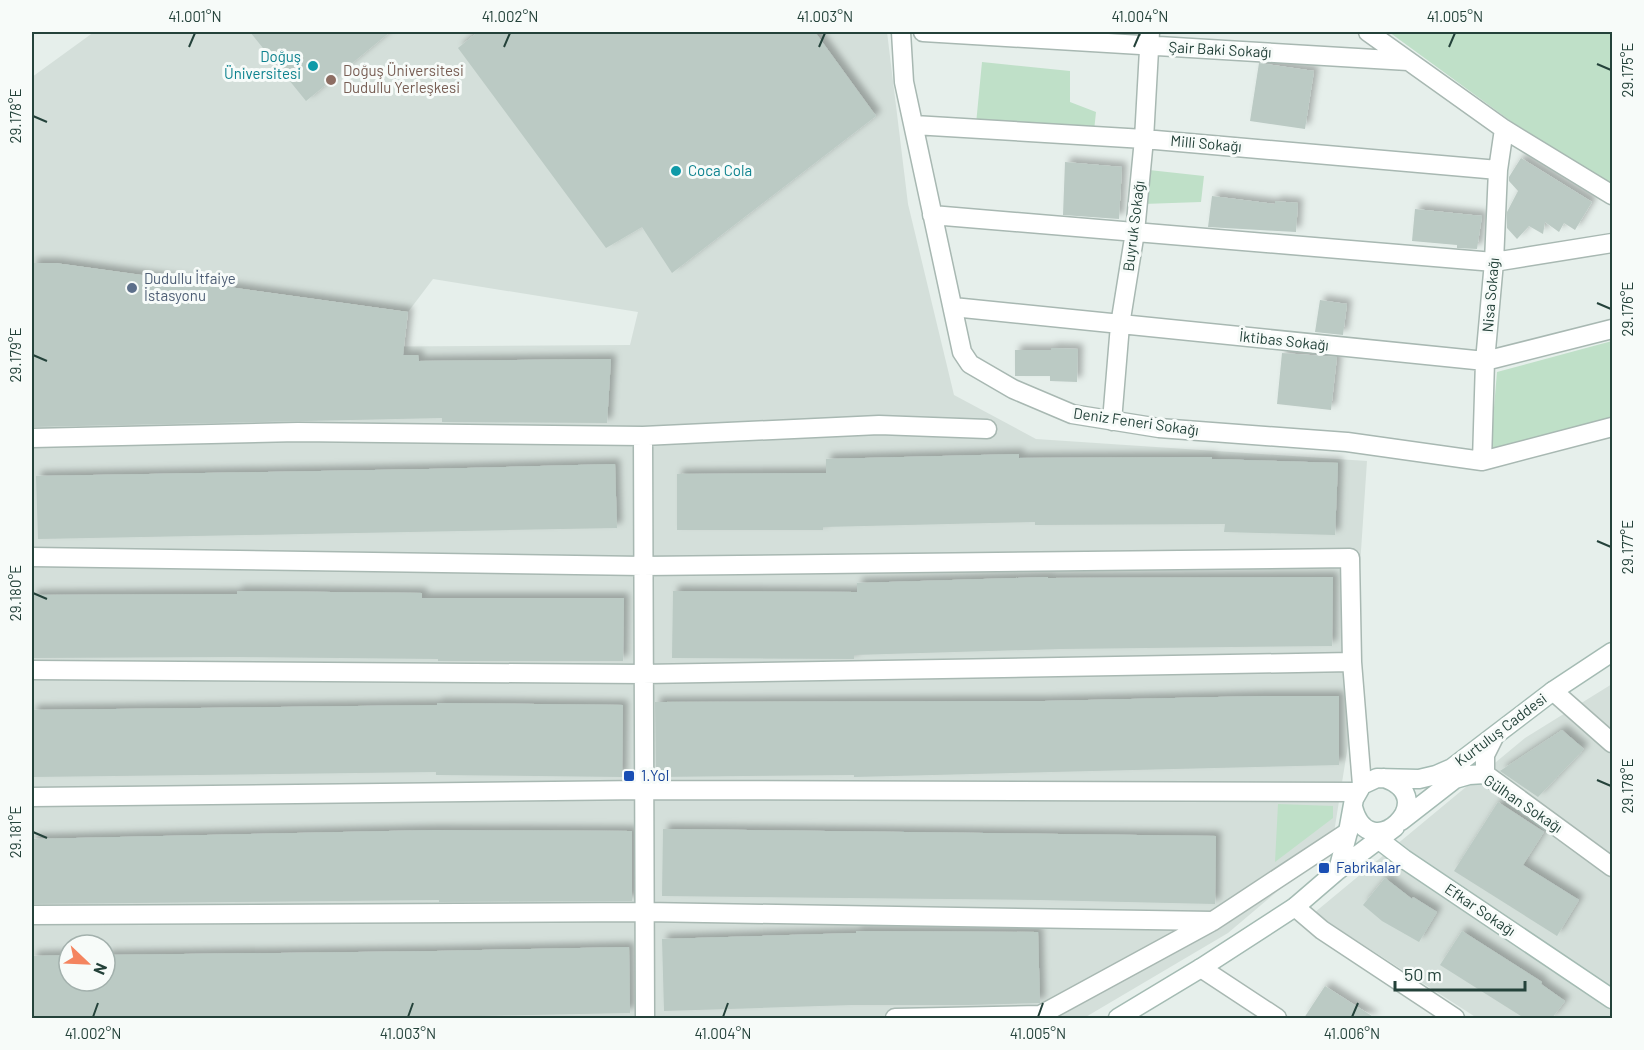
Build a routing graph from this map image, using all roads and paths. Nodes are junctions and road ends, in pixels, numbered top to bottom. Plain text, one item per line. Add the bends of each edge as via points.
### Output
1 (901, 32) edge
2 (923, 32) edge
3 (1368, 32) edge
4 (1150, 38) edge
5 (1408, 61) junction
6 (914, 125) junction
7 (1504, 129) junction
8 (1144, 139) junction
9 (1498, 170) junction
10 (1612, 195) edge
11 (932, 215) junction
12 (1135, 232) junction
13 (1612, 243) edge
14 (1494, 262) junction
15 (952, 307) junction
16 (1120, 325) junction
17 (1612, 329) edge
18 (1485, 361) junction
19 (1112, 421) junction
20 (1612, 427) edge
21 (987, 429) dead end
22 (643, 436) junction
23 (32, 438) edge
24 (1482, 461) junction
25 (32, 557) edge
26 (643, 566) junction
27 (1612, 652) edge
28 (1352, 663) junction
29 (32, 670) edge
30 (643, 674) junction
31 (1553, 691) junction
32 (1494, 737) junction
33 (1612, 743) edge
34 (1485, 774) junction
35 (1384, 778) junction
36 (644, 790) junction
37 (1357, 795) junction
38 (32, 797) edge
39 (1398, 824) junction
40 (1348, 832) junction
41 (1378, 839) junction
42 (1612, 867) edge
43 (1338, 870) junction
44 (1295, 907) junction
45 (645, 912) junction
46 (32, 915) edge
47 (1213, 921) junction
48 (1201, 968) junction
49 (1612, 999) edge
50 (1037, 1017) edge
51 (645, 1018) edge
52 (895, 1018) edge
53 (1118, 1018) edge
54 (1277, 1018) edge
55 (1455, 1018) edge

1 - 6 street, Deniz Feneri Sokağı via 904,82
2 - 4 street, Şair Baki Sokağı
3 - 5 street
4 - 5 street, Şair Baki Sokağı
4 - 8 street, Buyruk Sokağı
5 - 7 street
6 - 8 street, Milli Sokağı
6 - 11 street, Deniz Feneri Sokağı
7 - 9 street, Nisa Sokağı
7 - 10 street
8 - 9 street, Milli Sokağı
8 - 12 street, Buyruk Sokağı
9 - 14 street, Nisa Sokağı
11 - 12 street
11 - 15 street, Deniz Feneri Sokağı
12 - 14 street
12 - 16 street, Buyruk Sokağı
13 - 14 street
14 - 18 street, Nisa Sokağı
15 - 16 street, İktibas Sokağı
15 - 19 street, Deniz Feneri Sokağı via 962,352 970,364 1013,389 1072,414
16 - 18 street, İktibas Sokağı
16 - 19 street, Buyruk Sokağı
17 - 18 street, İktibas Sokağı
18 - 24 street, Nisa Sokağı
19 - 24 street, Deniz Feneri Sokağı via 1347,442
20 - 24 street, Deniz Feneri Sokağı
21 - 22 street via 879,425
22 - 23 street via 298,432
22 - 26 street
25 - 26 street
26 - 28 street via 1350,558
26 - 30 street
27 - 31 street, Kurtuluş Caddesi
28 - 30 street
28 - 37 street
29 - 30 street
30 - 36 street
31 - 32 street, Kurtuluş Caddesi
31 - 33 street
32 - 34 street via 1485,755
32 - 35 street, Kurtuluş Caddesi via 1436,775 1419,779
34 - 39 street, Gülhan Sokağı via 1455,779
34 - 42 street, Gülhan Sokağı
35 - 37 street, Kurtuluş Caddesi via 1368,781
35 - 39 street via 1398,785 1406,798 1405,814
36 - 37 street
36 - 38 street
36 - 45 street
37 - 39 street via 1359,822 1380,832
37 - 40 street
39 - 41 street
40 - 43 street
40 - 47 street
41 - 43 street
41 - 49 street, Efkar Sokağı
43 - 44 street
44 - 48 street
44 - 55 street via 1322,930
45 - 46 street
45 - 47 street
45 - 51 street
47 - 50 street
48 - 53 street
48 - 54 street
50 - 52 street

